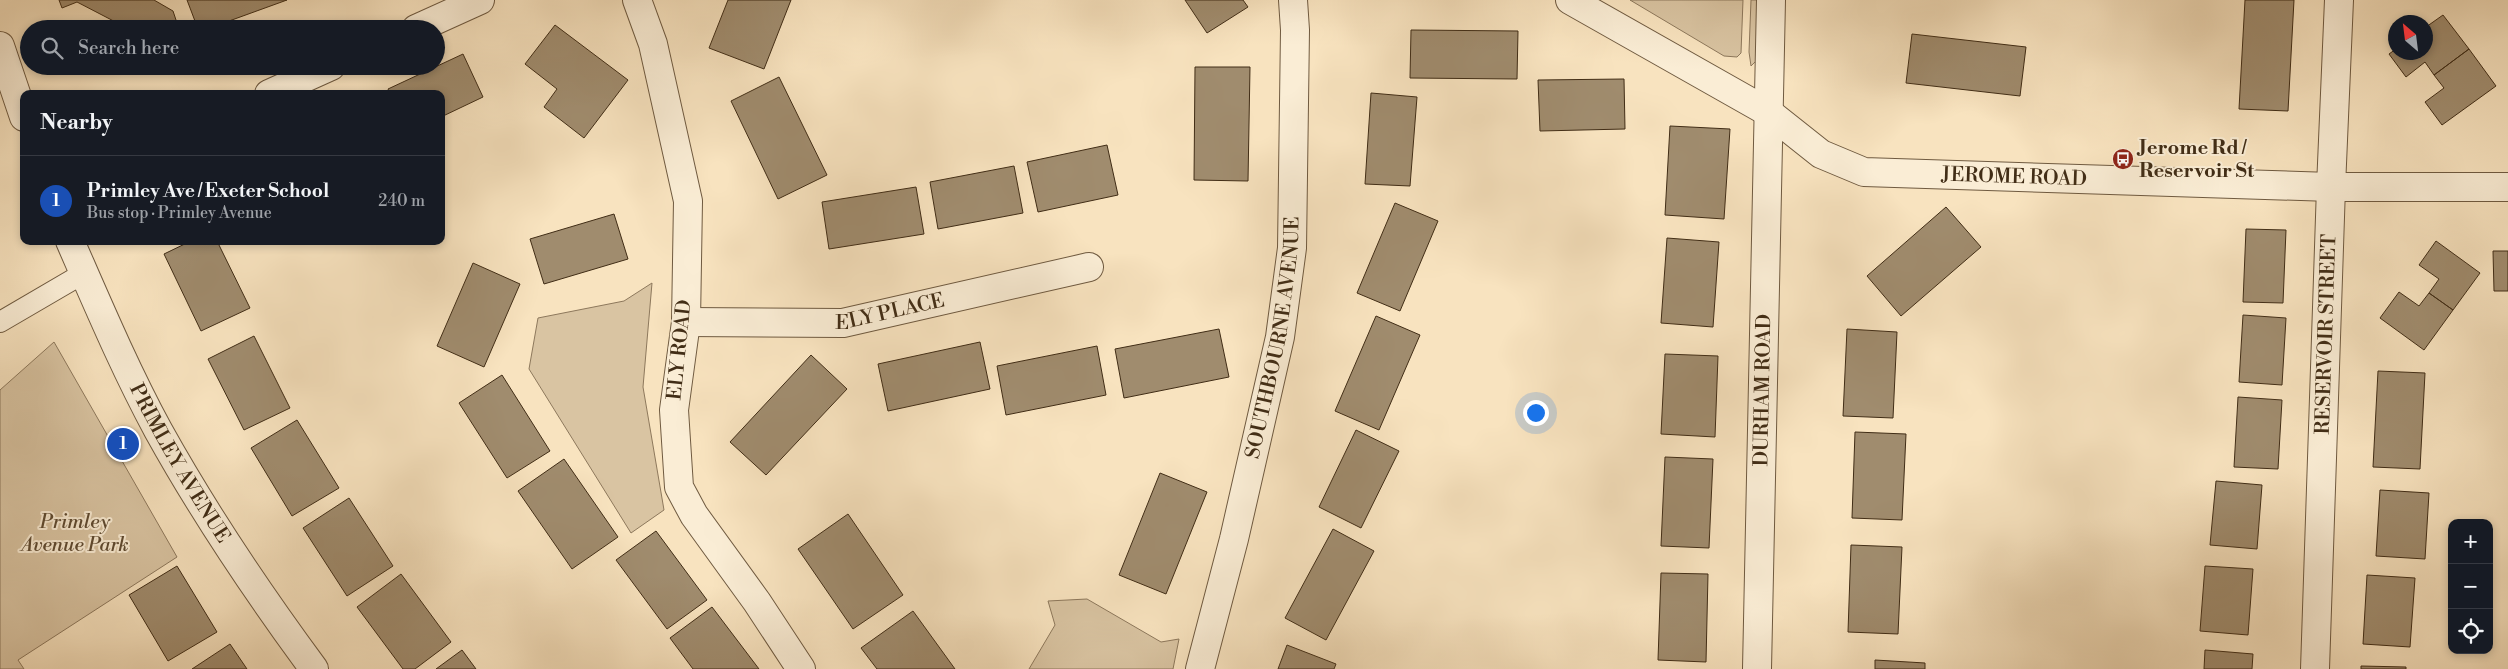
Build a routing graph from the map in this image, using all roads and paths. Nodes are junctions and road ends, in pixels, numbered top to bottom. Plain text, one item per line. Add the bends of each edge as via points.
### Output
1 (480, 0) edge
2 (637, 0) edge
3 (1293, 0) edge
4 (1570, 0) edge
5 (1771, 0) edge
6 (2339, 0) edge
7 (436, 20) edge
8 (0, 46) edge
9 (311, 75) edge
10 (278, 90) edge
11 (20, 105) edge
12 (1768, 112) junction
13 (2331, 187) junction
14 (2508, 187) edge
15 (72, 245) edge
16 (1090, 267) dead end
17 (84, 274) junction
18 (0, 322) edge
19 (686, 322) junction
20 (314, 669) edge
21 (801, 669) edge
22 (1200, 669) edge
23 (1757, 669) edge
24 (2315, 669) edge

1 - 7 street
2 - 19 street, ELY ROAD via 653,44 688,201
3 - 22 street, SOUTHBOURNE AVENUE via 1292,248 1280,337 1234,539
4 - 12 street, JEROME ROAD
5 - 12 street, DURHAM ROAD
6 - 13 street, RESERVOIR STREET
8 - 11 street
9 - 10 street
12 - 13 street, JEROME ROAD via 1821,154 1864,172
12 - 23 street, DURHAM ROAD
13 - 14 street, JEROME ROAD
13 - 24 street, RESERVOIR STREET
15 - 17 street, PRIMLEY AVENUE
16 - 19 street, ELY PLACE via 843,322
17 - 18 lane
17 - 20 street, PRIMLEY AVENUE via 119,354 159,432 268,606
19 - 21 street, ELY ROAD via 674,410 678,486 694,515

